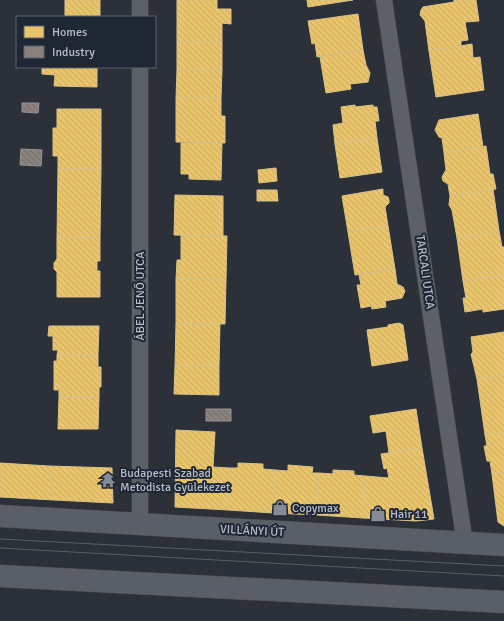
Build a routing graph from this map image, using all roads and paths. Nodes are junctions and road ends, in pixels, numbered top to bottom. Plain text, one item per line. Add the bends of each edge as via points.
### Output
1 (140, 0) edge
2 (384, 0) edge
3 (140, 16) edge
4 (140, 68) edge
5 (0, 516) edge
6 (140, 525) junction
7 (465, 544) junction
8 (504, 545) edge
9 (0, 576) edge
10 (504, 602) edge

1 - 3 street
2 - 7 street, TARCALI UTCA
4 - 6 street, ÁBEL JENŐ UTCA
5 - 6 street, VILLÁNYI ÚT
6 - 7 street, VILLÁNYI ÚT
7 - 8 street, VILLÁNYI ÚT
9 - 10 street

